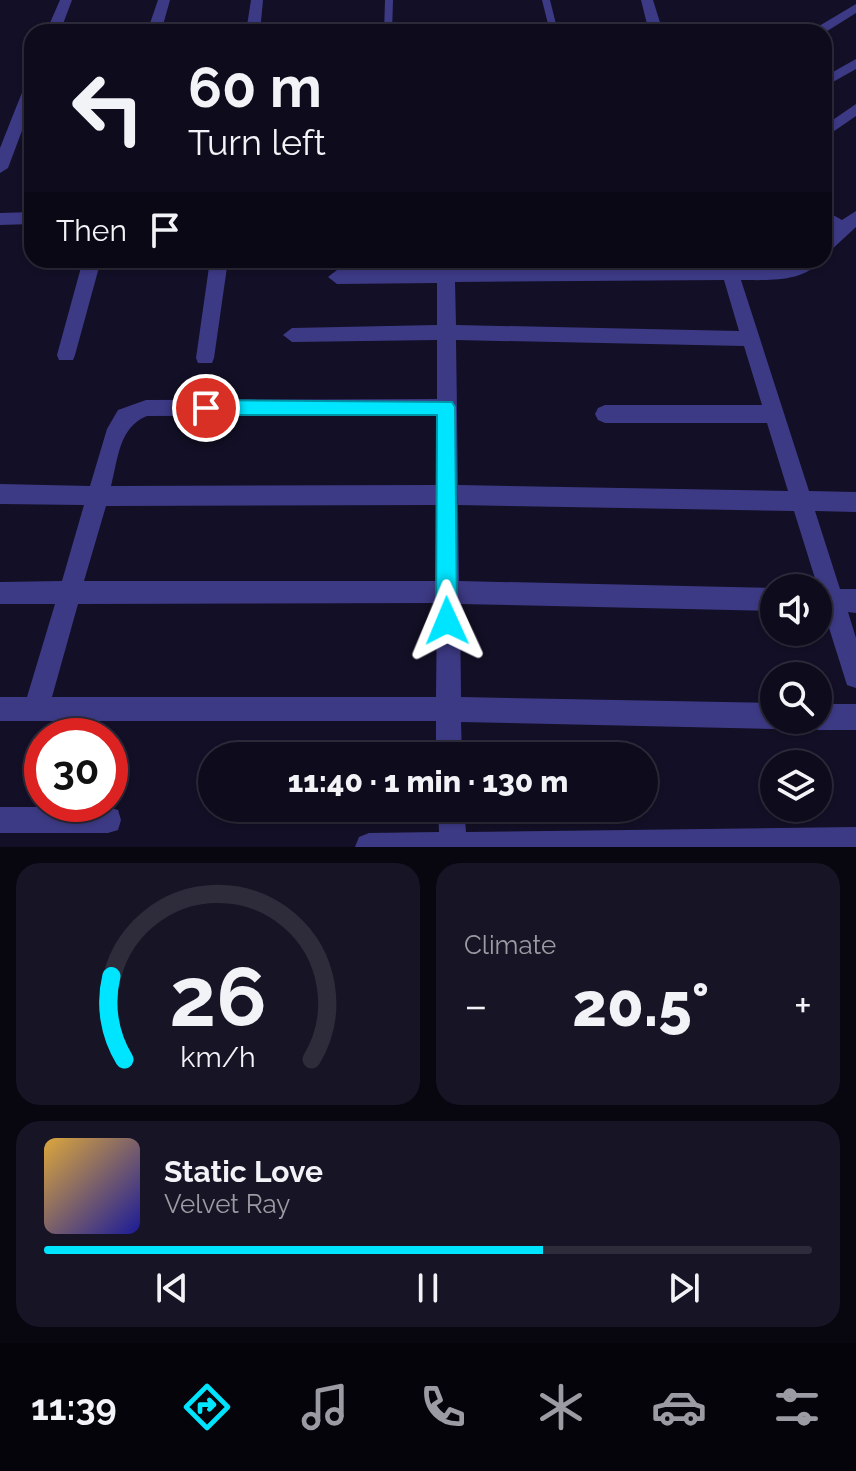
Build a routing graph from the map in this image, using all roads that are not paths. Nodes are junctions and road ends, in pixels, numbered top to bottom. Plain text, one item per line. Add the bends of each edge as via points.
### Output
1 (66, 0) edge
2 (164, 0) edge
3 (257, 0) edge
4 (389, 0) edge
5 (546, 0) edge
6 (647, 0) edge
7 (856, 8) edge
8 (56, 24) edge
9 (156, 24) edge
10 (254, 24) edge
11 (388, 24) edge
12 (552, 24) edge
13 (654, 24) edge
14 (829, 24) edge
15 (856, 63) edge
16 (832, 78) edge
17 (24, 106) edge
18 (856, 109) edge
19 (832, 127) edge
20 (0, 168) edge
21 (856, 217) edge
22 (24, 218) edge
23 (0, 219) edge
24 (832, 221) edge
25 (843, 229) junction
26 (832, 239) edge
27 (90, 268) edge
28 (218, 268) edge
29 (587, 268) edge
30 (728, 268) edge
31 (736, 268) edge
32 (797, 268) edge
33 (446, 269) edge
34 (337, 277) dead end
35 (446, 332) junction
36 (292, 335) dead end
37 (749, 339) junction
38 (66, 355) dead end
39 (205, 358) dead end
40 (446, 407) junction
41 (605, 414) dead end
42 (772, 414) junction
43 (0, 494) edge
44 (98, 495) junction
45 (445, 495) junction
46 (800, 502) junction
47 (856, 502) edge
48 (818, 574) edge
49 (446, 592) junction
50 (0, 593) edge
51 (69, 594) junction
52 (760, 599) edge
53 (832, 600) edge
54 (856, 601) edge
55 (832, 617) edge
56 (856, 676) edge
57 (0, 709) edge
58 (36, 709) junction
59 (448, 709) junction
60 (760, 716) edge
61 (832, 717) edge
62 (856, 717) edge
63 (449, 742) edge
64 (0, 820) edge
65 (24, 820) edge
66 (451, 822) edge
67 (856, 841) edge
68 (452, 846) edge
69 (369, 847) edge

1 - 8 street
2 - 9 street
3 - 10 street
4 - 11 lane
5 - 12 lane
6 - 13 street
7 - 14 street
15 - 16 street
17 - 20 street
18 - 19 street
21 - 25 street
22 - 23 street
24 - 25 street
25 - 26 street
27 - 38 street
28 - 39 street
29 - 33 street
30 - 37 street
31 - 32 street via 774,273
33 - 34 street
33 - 35 street
35 - 36 street
35 - 37 street
35 - 40 street
37 - 42 street
40 - 44 street via 134,410 117,429
40 - 45 street
41 - 42 street
42 - 46 street
43 - 44 street
44 - 45 street
44 - 51 street
45 - 46 street
45 - 49 street
46 - 47 street
46 - 48 street
49 - 51 street
49 - 52 street
49 - 59 street
50 - 51 street
51 - 58 street
53 - 54 street
55 - 56 street
57 - 58 street
58 - 59 street
59 - 60 street
59 - 63 street
61 - 62 street
64 - 65 street
66 - 68 street
67 - 68 street
68 - 69 street

